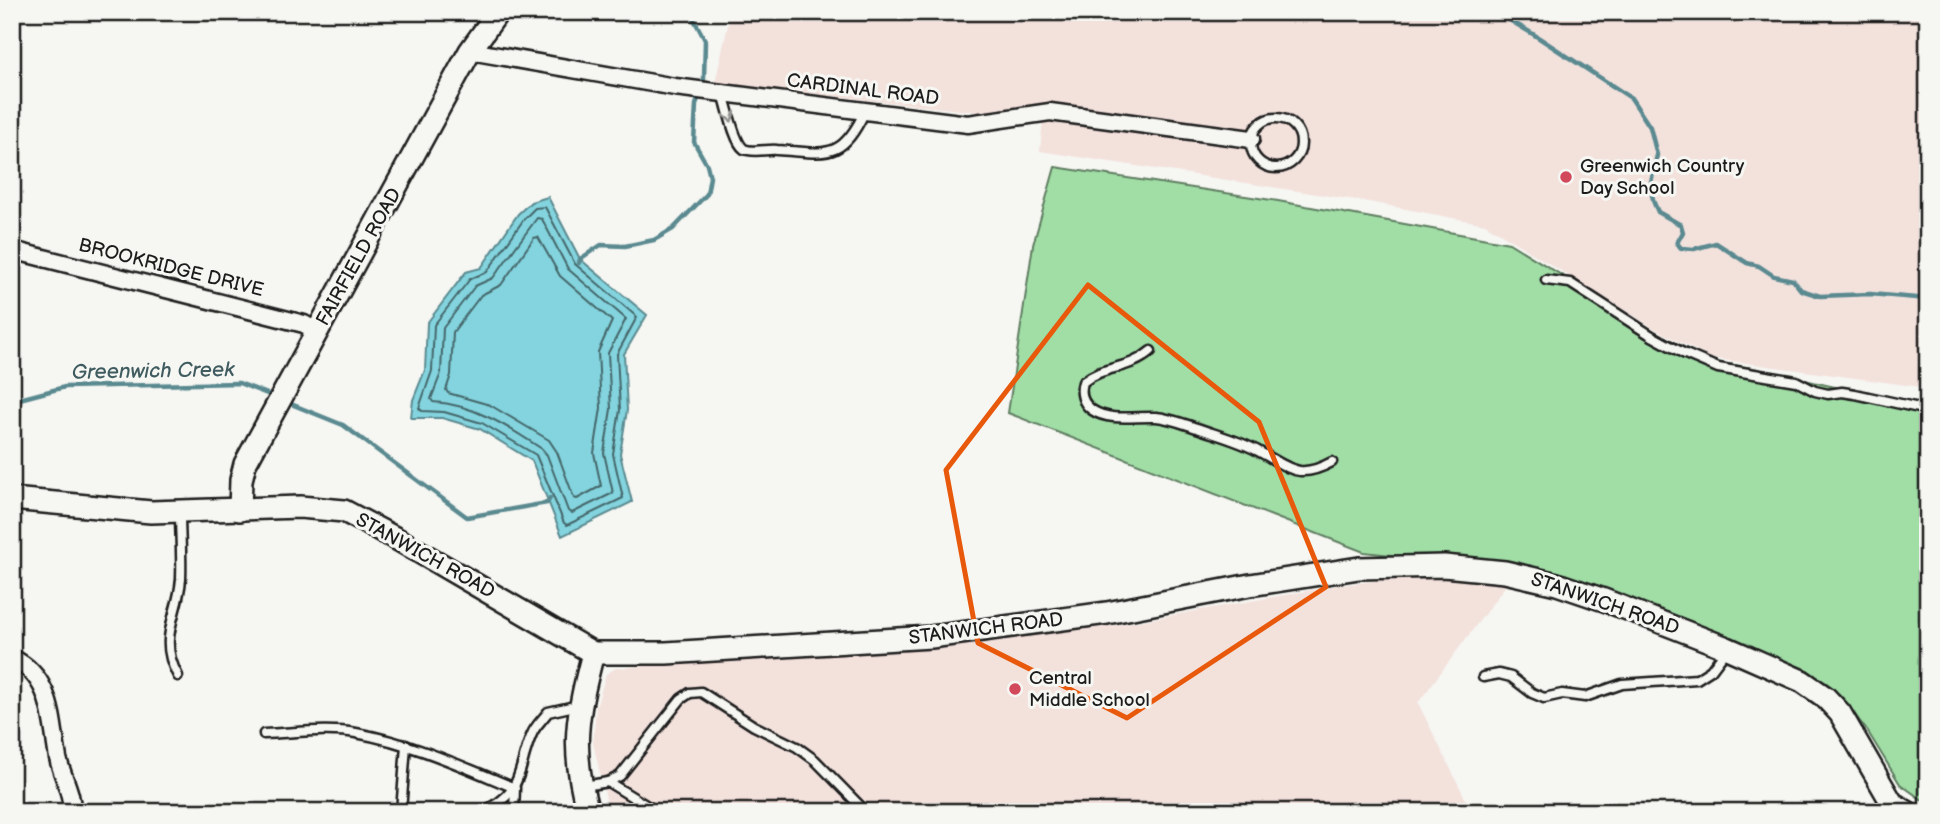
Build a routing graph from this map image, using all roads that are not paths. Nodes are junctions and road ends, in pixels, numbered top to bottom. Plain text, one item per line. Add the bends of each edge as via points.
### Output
1 (498, 12) edge
2 (470, 51) junction
3 (708, 91) junction
4 (864, 111) junction
5 (1251, 139) junction
6 (12, 250) edge
7 (1546, 280) dead end
8 (318, 332) junction
9 (1151, 351) dead end
10 (1928, 410) edge
11 (1332, 462) dead end
12 (12, 499) edge
13 (240, 510) junction
14 (180, 512) junction
15 (1727, 648) junction
16 (593, 653) junction
17 (12, 658) edge
18 (178, 676) dead end
19 (1483, 677) dead end
20 (579, 705) junction
21 (264, 734) dead end
22 (406, 745) junction
23 (608, 782) junction
24 (581, 786) junction
25 (515, 788) junction
26 (644, 809) edge
27 (1897, 809) edge
28 (72, 812) edge
29 (401, 812) edge
30 (481, 812) edge
31 (514, 812) edge
32 (588, 812) edge
33 (657, 812) edge
34 (866, 812) edge

1 - 2 street, FAIRFIELD ROAD
2 - 3 street, CARDINAL ROAD
2 - 8 street, FAIRFIELD ROAD
3 - 4 street, CARDINAL ROAD
3 -> 4 lane via 737,140 751,150 827,154 843,147
4 - 5 street, CARDINAL ROAD via 968,124 1050,111
5 - 5 lane via 1259,162 1275,168 1291,163 1301,141 1295,126 1281,118 1265,120
6 - 8 street, BROOKRIDGE DRIVE via 204,297 304,324
7 - 10 lane via 1570,283 1651,336 1717,368 1796,381 1828,394 1842,392
8 - 13 street, FAIRFIELD ROAD via 243,471
9 - 11 lane via 1131,365 1103,370 1083,382 1081,395 1086,404 1121,419 1165,418 1242,444 1299,472
12 - 14 street, STANWICH ROAD
13 - 14 street, STANWICH ROAD
13 - 16 street, STANWICH ROAD via 312,507 353,515
14 - 18 lane via 181,578 167,640
15 - 16 street, STANWICH ROAD via 1542,580 1489,569 1413,566 1359,568 1107,613 918,638
15 - 19 lane via 1711,670 1697,679 1622,684 1585,697 1562,694 1544,698 1511,677
15 - 27 street, STANWICH ROAD via 1802,681 1831,702
16 - 20 street
17 - 28 street via 37,676 46,694
20 - 24 street
20 - 25 lane via 548,712 532,732
21 - 22 lane via 354,733
22 - 25 lane
22 - 29 lane
23 - 24 lane
23 - 26 lane
23 - 34 lane via 620,776 681,699 701,692 815,760
24 - 32 street
25 - 30 lane
25 - 31 lane
26 - 33 lane

